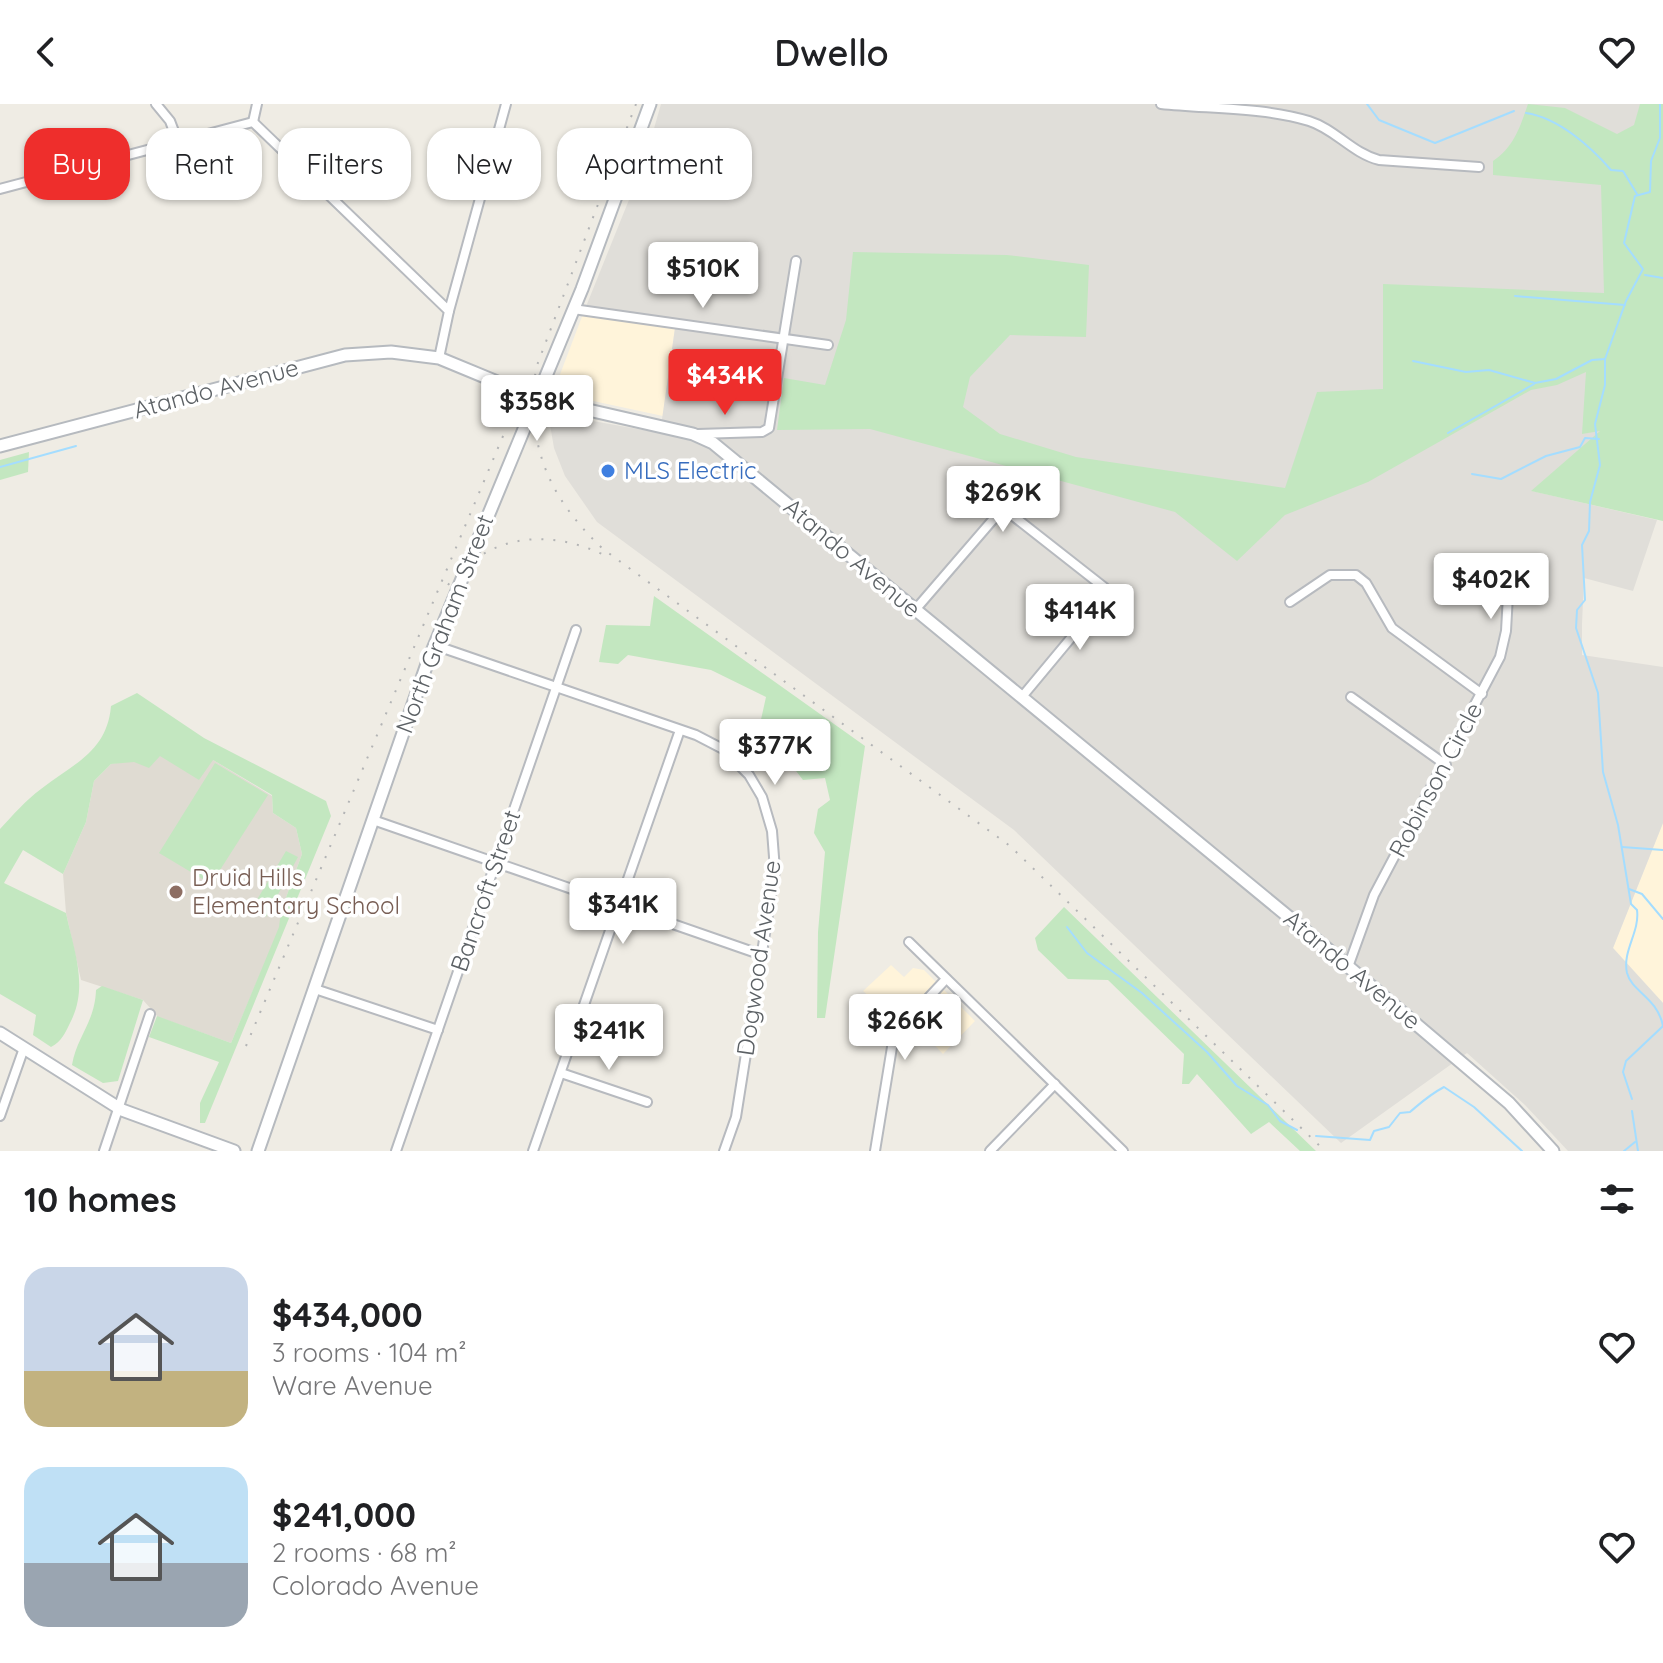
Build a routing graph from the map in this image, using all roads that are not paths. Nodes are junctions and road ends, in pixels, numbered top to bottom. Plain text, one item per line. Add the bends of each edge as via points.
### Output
1 (156, 104) edge
2 (257, 104) edge
3 (506, 104) edge
4 (650, 104) edge
5 (1161, 104) edge
6 (253, 122) junction
7 (173, 128) edge
8 (230, 128) edge
9 (146, 150) edge
10 (1479, 167) dead end
11 (0, 189) edge
12 (796, 261) dead end
13 (573, 309) junction
14 (449, 311) junction
15 (784, 339) junction
16 (828, 345) dead end
17 (439, 358) junction
18 (536, 398) junction
19 (693, 434) junction
20 (0, 446) edge
21 (1523, 563) dead end
22 (1290, 602) dead end
23 (915, 610) junction
24 (576, 630) dead end
25 (434, 645) junction
26 (556, 687) junction
27 (1482, 694) junction
28 (1351, 697) dead end
29 (1021, 698) junction
30 (680, 730) junction
31 (1446, 765) junction
32 (373, 820) junction
33 (496, 862) junction
34 (619, 906) junction
35 (909, 942) dead end
36 (762, 955) junction
37 (1348, 967) junction
38 (946, 979) junction
39 (315, 989) junction
40 (150, 1014) dead end
41 (438, 1030) junction
42 (0, 1033) edge
43 (24, 1048) junction
44 (561, 1073) junction
45 (1055, 1084) junction
46 (647, 1102) dead end
47 (118, 1108) junction
48 (0, 1116) edge
49 (104, 1151) edge
50 (234, 1151) edge
51 (258, 1151) edge
52 (396, 1151) edge
53 (533, 1151) edge
54 (724, 1151) edge
55 (875, 1151) edge
56 (990, 1151) edge
57 (1123, 1151) edge
58 (1553, 1151) edge

1 - 7 street
2 - 6 street
3 - 14 street
4 - 13 main road, North Graham Street
5 - 10 street via 1295,117 1321,125 1379,160
6 - 8 street
6 - 14 street
9 - 11 street
12 - 15 street
13 - 15 street
13 - 18 main road, North Graham Street
14 - 17 street
15 - 16 street
15 - 19 street via 769,428
17 - 18 main road, Atando Avenue
17 - 20 main road, Atando Avenue via 391,352 345,355
18 - 19 main road, Atando Avenue
18 - 25 main road, North Graham Street
19 - 23 main road, Atando Avenue via 713,443
21 - 27 street via 1506,604 1504,645
22 - 27 street, Robinson Circle via 1330,575 1356,575 1392,628
23 - 29 main road, Atando Avenue
23 - 29 street via 1003,508 1107,592
24 - 26 street, Bancroft Street
25 - 26 street, Dogwood Avenue
25 - 32 main road, North Graham Street
26 - 30 street, Dogwood Avenue
26 - 33 street, Bancroft Street
27 - 31 street, Robinson Circle
28 - 31 street
29 - 37 main road, Atando Avenue
30 - 34 street
30 - 36 street, Dogwood Avenue via 710,741 735,759 765,805 775,870
31 - 37 street, Robinson Circle via 1374,895
32 - 33 street
32 - 39 main road, North Graham Street
33 - 34 street
33 - 41 street, Bancroft Street
34 - 36 street
34 - 44 street
35 - 38 street
36 - 54 street, Dogwood Avenue via 736,1117
37 - 58 main road, Atando Avenue via 1509,1103
38 - 45 street
38 - 55 street via 893,1041
39 - 41 street
39 - 51 main road, North Graham Street
40 - 47 street
41 - 52 street, Bancroft Street
42 - 43 main road
43 - 47 main road
43 - 48 street
44 - 46 street
44 - 53 street
45 - 56 street
45 - 57 street
47 - 49 street
47 - 50 main road

